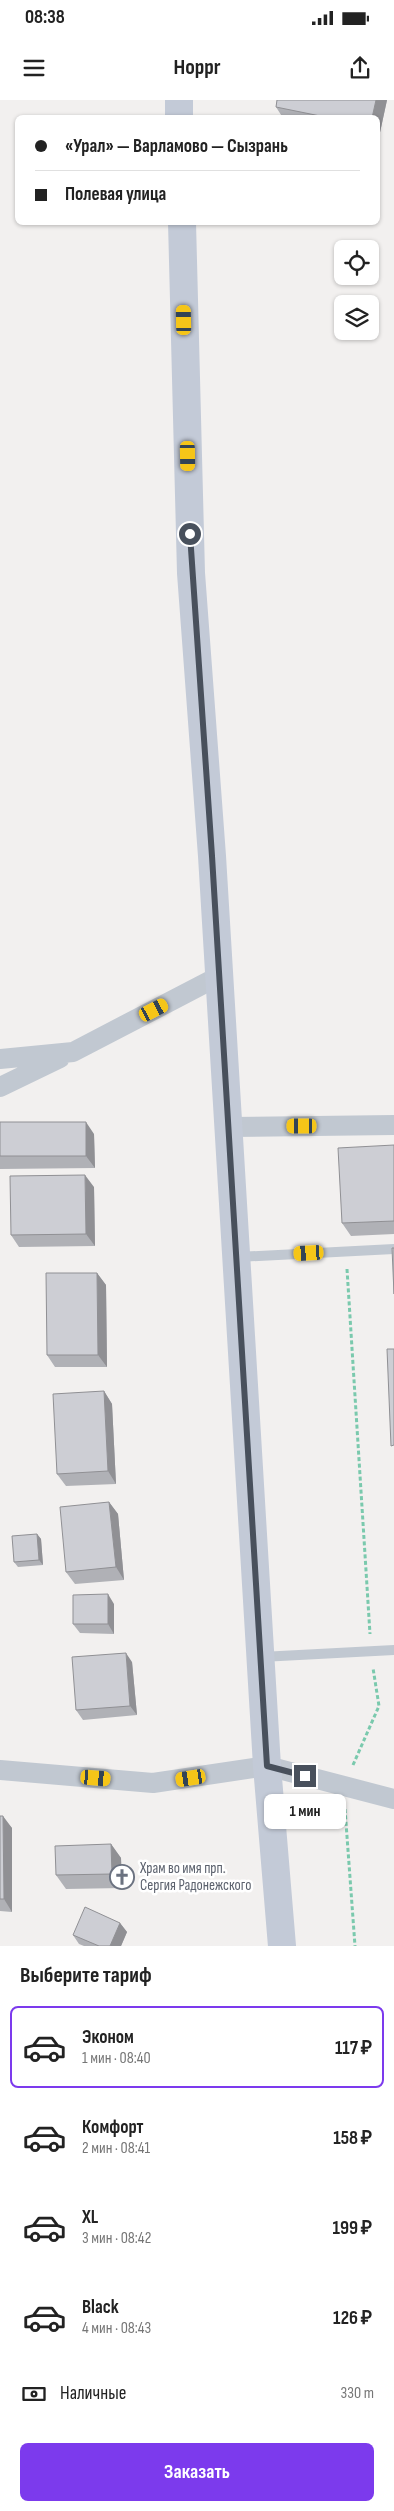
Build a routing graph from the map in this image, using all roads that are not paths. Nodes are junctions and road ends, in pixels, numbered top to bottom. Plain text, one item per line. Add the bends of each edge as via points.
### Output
1 (179, 100) edge
2 (179, 115) edge
3 (182, 225) edge
4 (219, 976) junction
5 (73, 1052) junction
6 (0, 1059) edge
7 (0, 1087) edge
8 (394, 1125) edge
9 (228, 1126) junction
10 (394, 1249) edge
11 (236, 1257) junction
12 (394, 1650) edge
13 (260, 1657) junction
14 (267, 1766) junction
15 (0, 1770) edge
16 (394, 1800) edge
17 (282, 1946) edge

1 - 2 main road
3 - 4 main road via 191,573
4 - 5 street
4 - 9 main road
5 - 6 street
5 - 7 street
8 - 9 street
9 - 11 main road
10 - 11 lane
11 - 13 main road
12 - 13 lane
13 - 14 main road
14 - 15 street via 153,1783
14 - 16 street
14 - 17 main road

